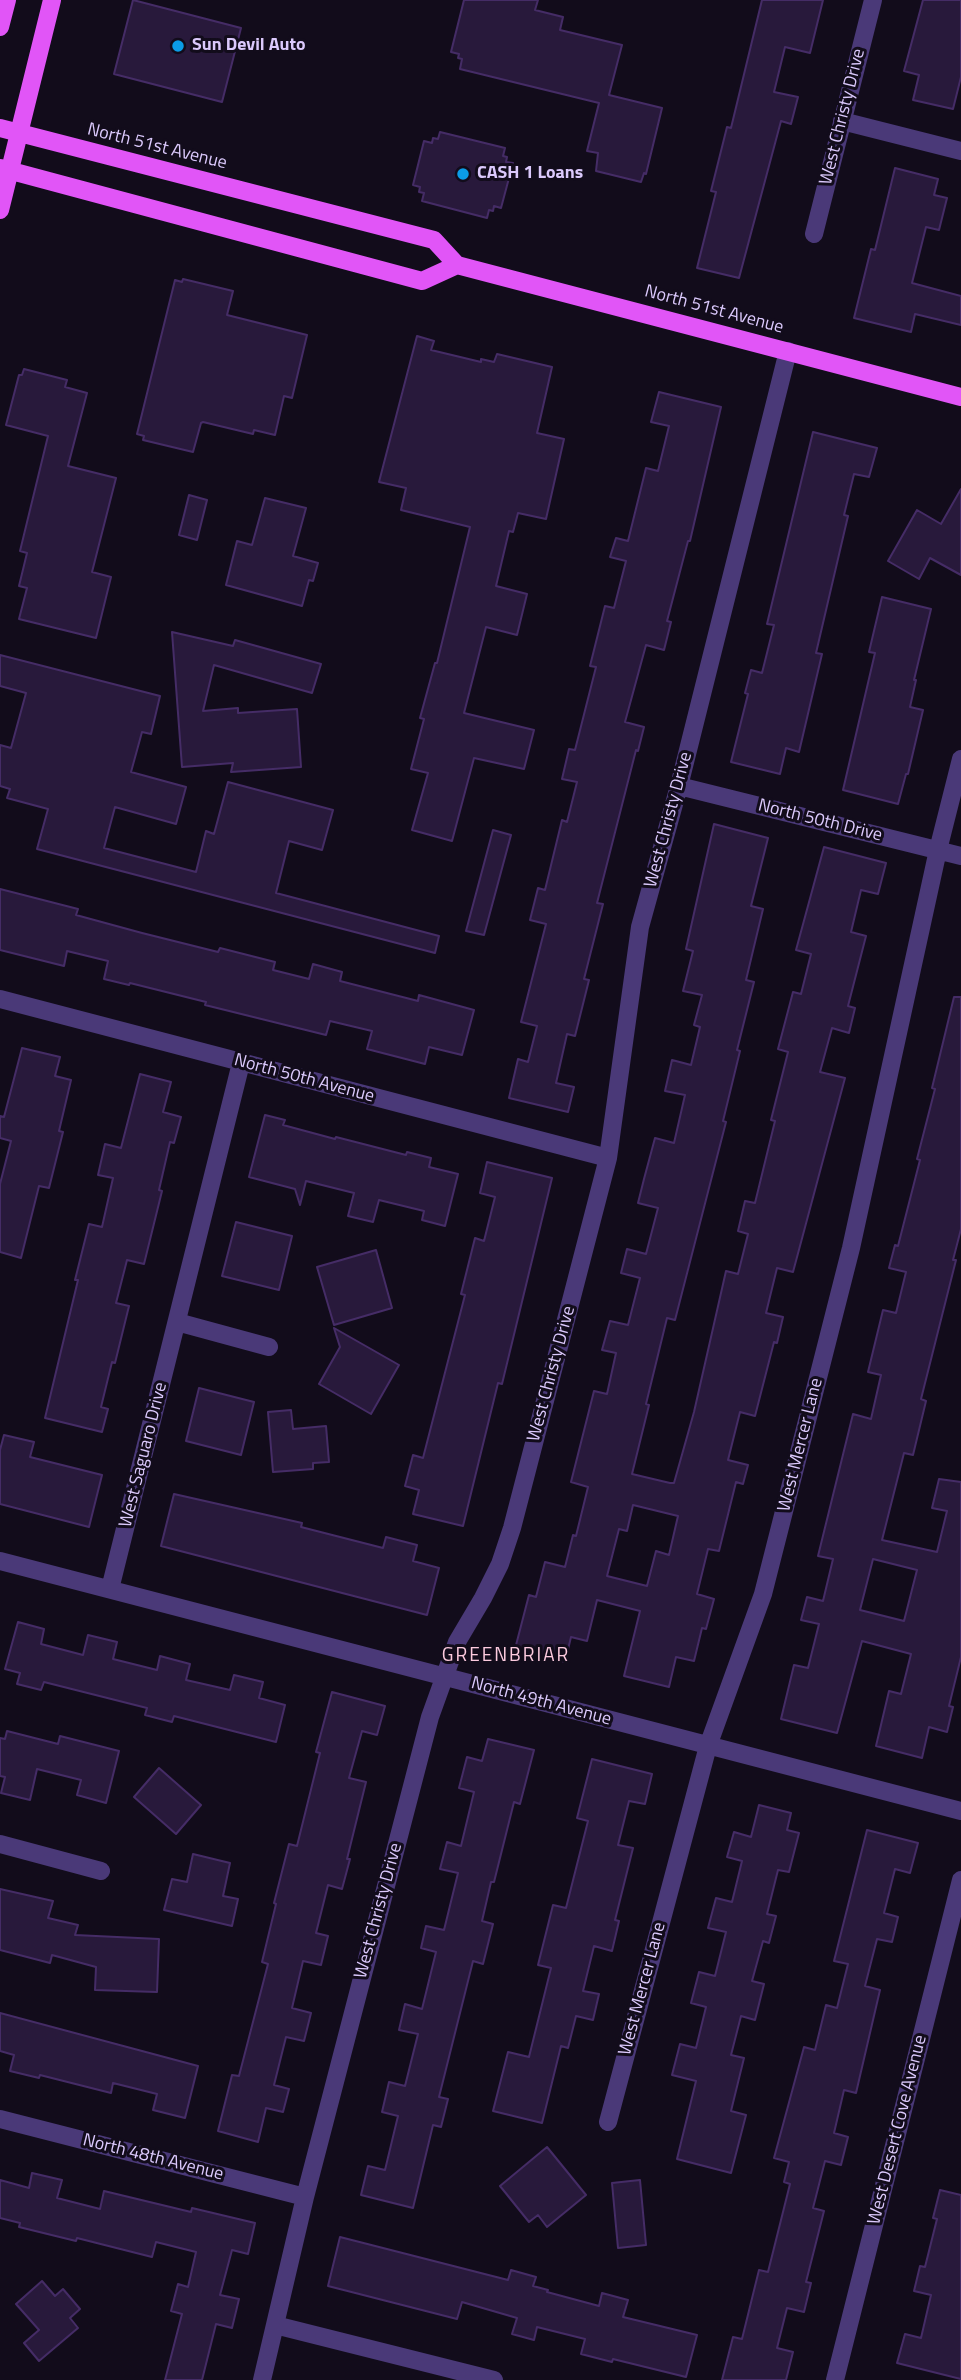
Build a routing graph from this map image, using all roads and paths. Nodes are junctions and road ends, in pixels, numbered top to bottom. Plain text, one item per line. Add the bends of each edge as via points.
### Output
1 (7, 0) edge
2 (52, 0) edge
3 (873, 0) edge
4 (0, 27) edge
5 (842, 121) junction
6 (0, 128) edge
7 (19, 133) junction
8 (961, 151) edge
9 (5, 170) edge
10 (0, 210) edge
11 (814, 234) dead end
12 (457, 265) junction
13 (788, 351) junction
14 (961, 397) edge
15 (961, 759) edge
16 (679, 786) junction
17 (937, 850) junction
18 (961, 856) edge
19 (0, 999) edge
20 (241, 1063) junction
21 (608, 1158) junction
22 (177, 1322) junction
23 (269, 1347) dead end
24 (0, 1561) edge
25 (110, 1589) junction
26 (443, 1676) junction
27 (708, 1746) junction
28 (961, 1811) edge
29 (0, 1843) edge
30 (101, 1871) dead end
31 (961, 1880) edge
32 (0, 2119) edge
33 (608, 2122) dead end
34 (305, 2197) junction
35 (275, 2325) junction
36 (262, 2380) edge
37 (494, 2380) edge
38 (835, 2380) edge

1 - 4 main road
2 - 7 main road
3 - 5 street, West Christy Drive
5 - 8 street
5 - 11 street, West Christy Drive
6 - 7 main road, North 51st Avenue
7 - 9 main road
7 - 12 main road, North 51st Avenue via 434,240
9 - 10 main road
9 - 12 main road via 422,281
12 - 13 main road, North 51st Avenue
13 - 14 main road, North 51st Avenue
13 - 16 street, West Christy Drive
15 - 17 street, West Mercer Lane
16 - 17 street, North 50th Drive
16 - 21 street, West Christy Drive via 640,927
17 - 18 street, North 50th Drive
17 - 27 street, West Mercer Lane via 868,1175 763,1594
19 - 20 street, North 50th Avenue
20 - 21 street, North 50th Avenue
20 - 22 street, West Saguaro Drive
21 - 26 street, West Christy Drive via 512,1528 500,1564
22 - 23 street
22 - 25 street, West Saguaro Drive
24 - 25 street, North 49th Avenue
25 - 26 street, North 49th Avenue
26 - 27 street, North 49th Avenue
26 - 34 street, West Christy Drive
27 - 28 street, North 49th Avenue
27 - 33 street, West Mercer Lane
29 - 30 street
31 - 38 street, West Desert Cove Avenue
32 - 34 street, North 48th Avenue
34 - 35 street, West Christy Drive
35 - 36 street, West Christy Drive
35 - 37 street

